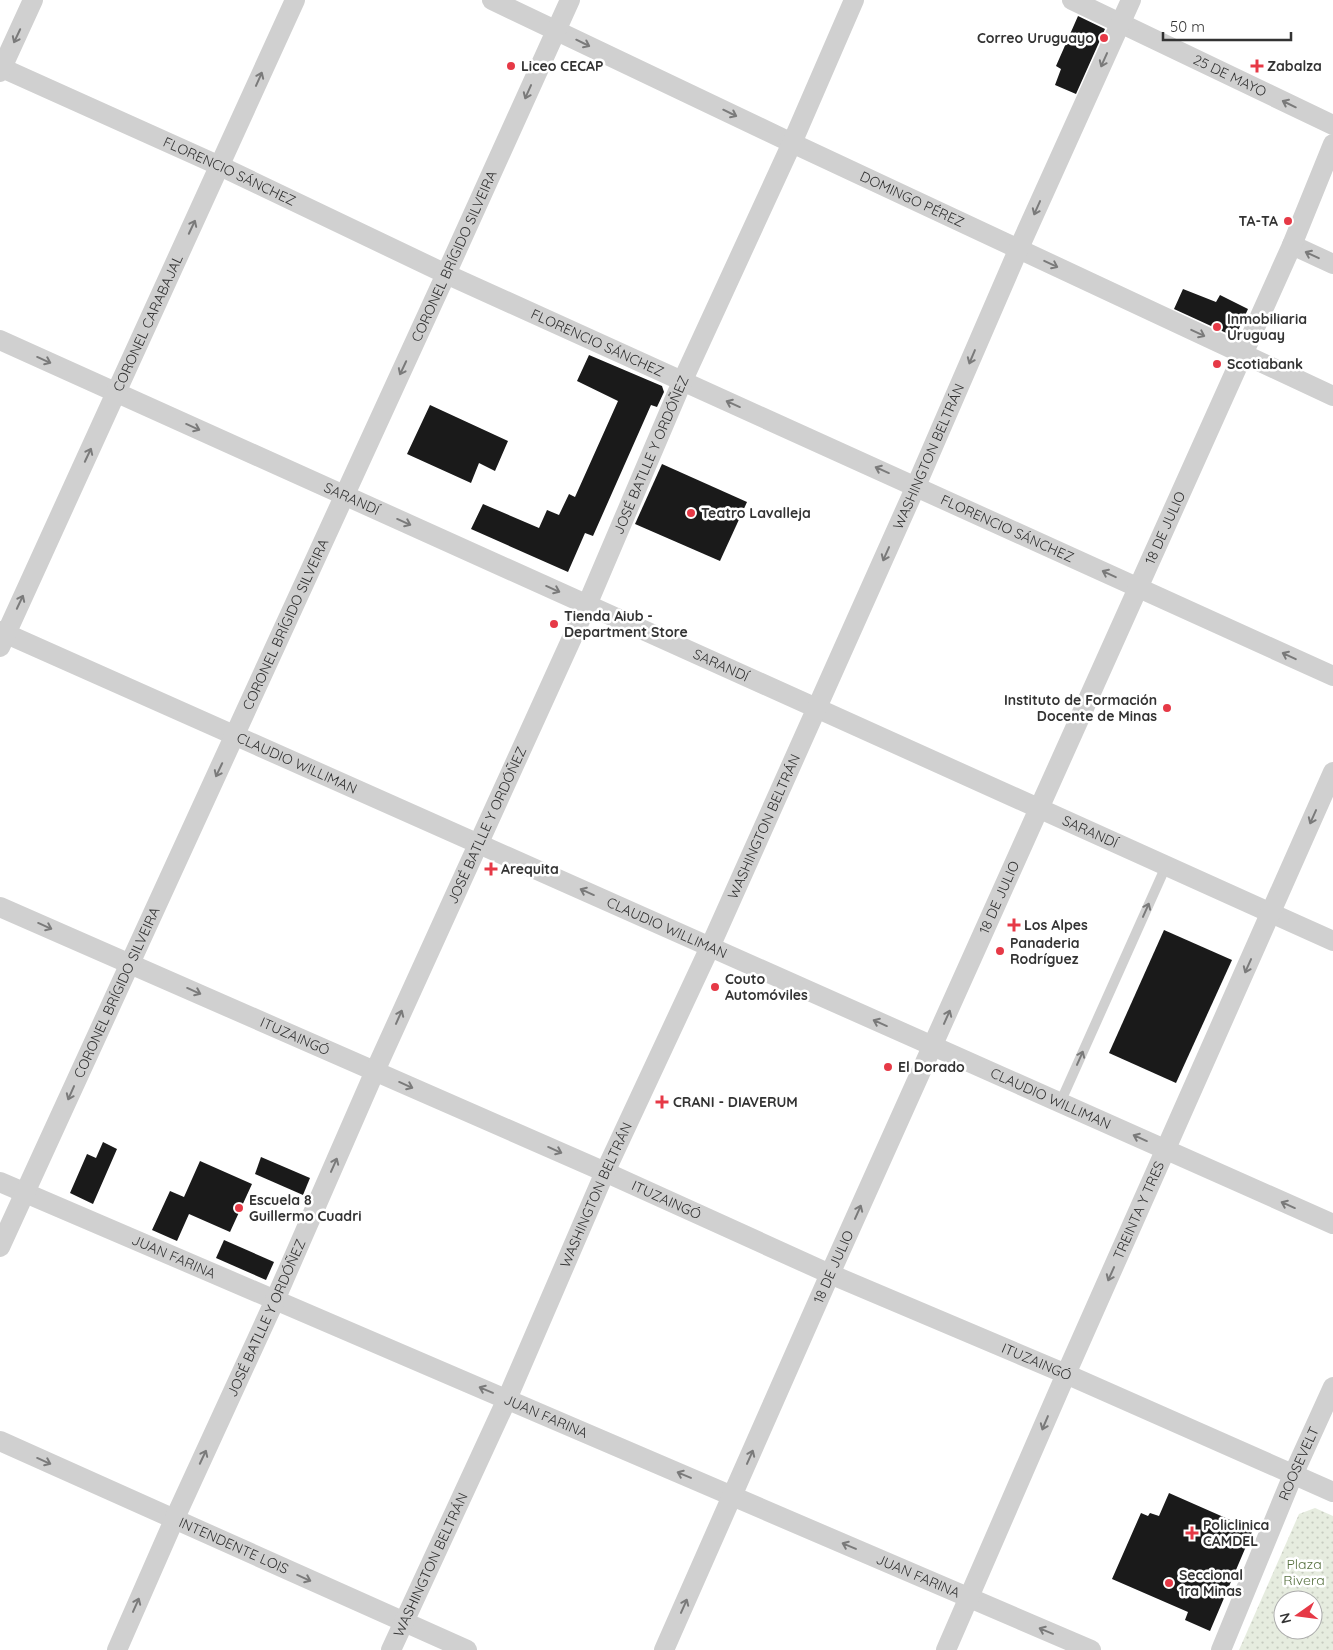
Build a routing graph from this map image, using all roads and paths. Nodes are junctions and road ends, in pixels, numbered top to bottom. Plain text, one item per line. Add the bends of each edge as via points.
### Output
1 (33, 0) edge
2 (295, 0) edge
3 (492, 0) edge
4 (570, 0) edge
5 (854, 0) edge
6 (1072, 0) edge
7 (1131, 0) edge
8 (1120, 23) junction
9 (556, 30) junction
10 (1, 69) edge
11 (1333, 125) edge
12 (792, 143) junction
13 (1333, 144) edge
14 (220, 166) junction
15 (1292, 245) junction
16 (1019, 248) junction
17 (1333, 264) edge
18 (446, 274) junction
19 (0, 340) edge
20 (1242, 354) junction
21 (682, 382) junction
22 (117, 392) junction
23 (1333, 396) edge
24 (916, 486) junction
25 (345, 495) junction
26 (1139, 588) junction
27 (587, 605) junction
28 (2, 637) edge
29 (1333, 676) edge
30 (816, 708) junction
31 (235, 736) junction
32 (1333, 772) edge
33 (1040, 809) junction
34 (478, 844) junction
35 (1166, 866) junction
36 (0, 907) edge
37 (1271, 913) junction
38 (1333, 942) edge
39 (710, 947) junction
40 (129, 963) junction
41 (933, 1047) junction
42 (375, 1071) junction
43 (1060, 1103) junction
44 (1166, 1150) junction
45 (605, 1172) junction
46 (0, 1182) edge
47 (26, 1193) junction
48 (1333, 1224) edge
49 (0, 1247) edge
50 (830, 1274) junction
51 (275, 1300) junction
52 (1066, 1374) junction
53 (1333, 1387) edge
54 (507, 1399) junction
55 (0, 1441) edge
56 (1293, 1475) junction
57 (1333, 1492) edge
58 (733, 1496) junction
59 (174, 1520) junction
60 (969, 1598) junction
61 (403, 1622) junction
62 (116, 1650) edge
63 (391, 1650) edge
64 (467, 1650) edge
65 (664, 1650) edge
66 (946, 1650) edge
67 (1091, 1650) edge
68 (1221, 1650) edge

1 -> 10 street
14 -> 2 street, CORONEL CARABAJAL
3 - 9 street, DOMINGO PÉREZ
4 - 9 street, CORONEL BRÍGIDO SILVEIRA
5 - 12 street, JOSÉ BATLLE Y ORDÓÑEZ
6 - 8 street, 25 DE MAYO
7 - 8 street, WASHINGTON BELTRÁN
11 -> 8 street, 25 DE MAYO
8 -> 16 street, WASHINGTON BELTRÁN
9 -> 12 street, DOMINGO PÉREZ
9 -> 18 street, CORONEL BRÍGIDO SILVEIRA
10 - 14 street, FLORENCIO SÁNCHEZ
12 - 16 street, DOMINGO PÉREZ
12 - 21 street, JOSÉ BATLLE Y ORDÓÑEZ
13 - 15 street, 18 DE JULIO
14 - 18 street, FLORENCIO SÁNCHEZ
22 -> 14 street, CORONEL CARABAJAL
17 -> 15 street
15 - 20 street, 18 DE JULIO
16 -> 20 street, DOMINGO PÉREZ
16 -> 24 street, WASHINGTON BELTRÁN
18 - 21 street, FLORENCIO SÁNCHEZ
18 -> 25 street, CORONEL BRÍGIDO SILVEIRA
19 -> 22 street, SARANDÍ
20 - 23 street, DOMINGO PÉREZ
20 - 26 street, 18 DE JULIO
24 -> 21 street, FLORENCIO SÁNCHEZ
21 - 27 street, JOSÉ BATLLE Y ORDÓÑEZ
22 -> 25 street, SARANDÍ
28 -> 22 street, CORONEL CARABAJAL
26 -> 24 street, FLORENCIO SÁNCHEZ
24 -> 30 street, WASHINGTON BELTRÁN
25 -> 27 street, SARANDÍ
25 - 31 street, CORONEL BRÍGIDO SILVEIRA
29 -> 26 street, FLORENCIO SÁNCHEZ
26 - 33 street, 18 DE JULIO
27 - 30 street, SARANDÍ
27 - 34 street, JOSÉ BATLLE Y ORDÓÑEZ
28 - 31 street, CLAUDIO WILLIMAN
30 - 33 street, SARANDÍ
30 - 39 street, WASHINGTON BELTRÁN
31 - 34 street, CLAUDIO WILLIMAN
31 -> 40 street, CORONEL BRÍGIDO SILVEIRA
32 -> 37 street, TREINTA Y TRES
33 - 35 street, SARANDÍ
41 -> 33 street, 18 DE JULIO
39 -> 34 street, CLAUDIO WILLIMAN
42 -> 34 street, JOSÉ BATLLE Y ORDÓÑEZ
35 - 37 street, SARANDÍ
43 -> 35 lane
36 -> 40 street, ITUZAINGÓ
37 - 38 street, SARANDÍ
37 -> 44 street, TREINTA Y TRES
41 -> 39 street, CLAUDIO WILLIMAN
39 - 45 street, WASHINGTON BELTRÁN
40 -> 42 street, ITUZAINGÓ
40 -> 47 street, CORONEL BRÍGIDO SILVEIRA
41 - 43 street, CLAUDIO WILLIMAN
50 -> 41 street, 18 DE JULIO
42 -> 45 street, ITUZAINGÓ
51 -> 42 street, JOSÉ BATLLE Y ORDÓÑEZ
44 -> 43 street, CLAUDIO WILLIMAN
48 -> 44 street, CLAUDIO WILLIMAN
44 -> 52 street, TREINTA Y TRES
45 - 50 street, ITUZAINGÓ
45 - 54 street, WASHINGTON BELTRÁN
46 - 47 street, JUAN FARINA
47 - 49 street, CORONEL BRÍGIDO SILVEIRA
47 - 51 street, JUAN FARINA
50 - 52 street, ITUZAINGÓ
58 -> 50 street, 18 DE JULIO
54 -> 51 street, JUAN FARINA
59 -> 51 street, JOSÉ BATLLE Y ORDÓÑEZ
52 - 56 street, ITUZAINGÓ
52 -> 60 street, TREINTA Y TRES
53 - 56 street, ROOSEVELT
58 -> 54 street, JUAN FARINA
54 - 61 street, WASHINGTON BELTRÁN
55 -> 59 street, INTENDENTE LOIS
56 - 57 street, ITUZAINGÓ
56 - 68 street, ROOSEVELT
60 -> 58 street, JUAN FARINA
65 -> 58 street, 18 DE JULIO
59 -> 61 street, INTENDENTE LOIS
62 -> 59 street, JOSÉ BATLLE Y ORDÓÑEZ
60 - 66 street, TREINTA Y TRES
67 -> 60 street, JUAN FARINA
61 - 63 street, WASHINGTON BELTRÁN
61 - 64 street, INTENDENTE LOIS

